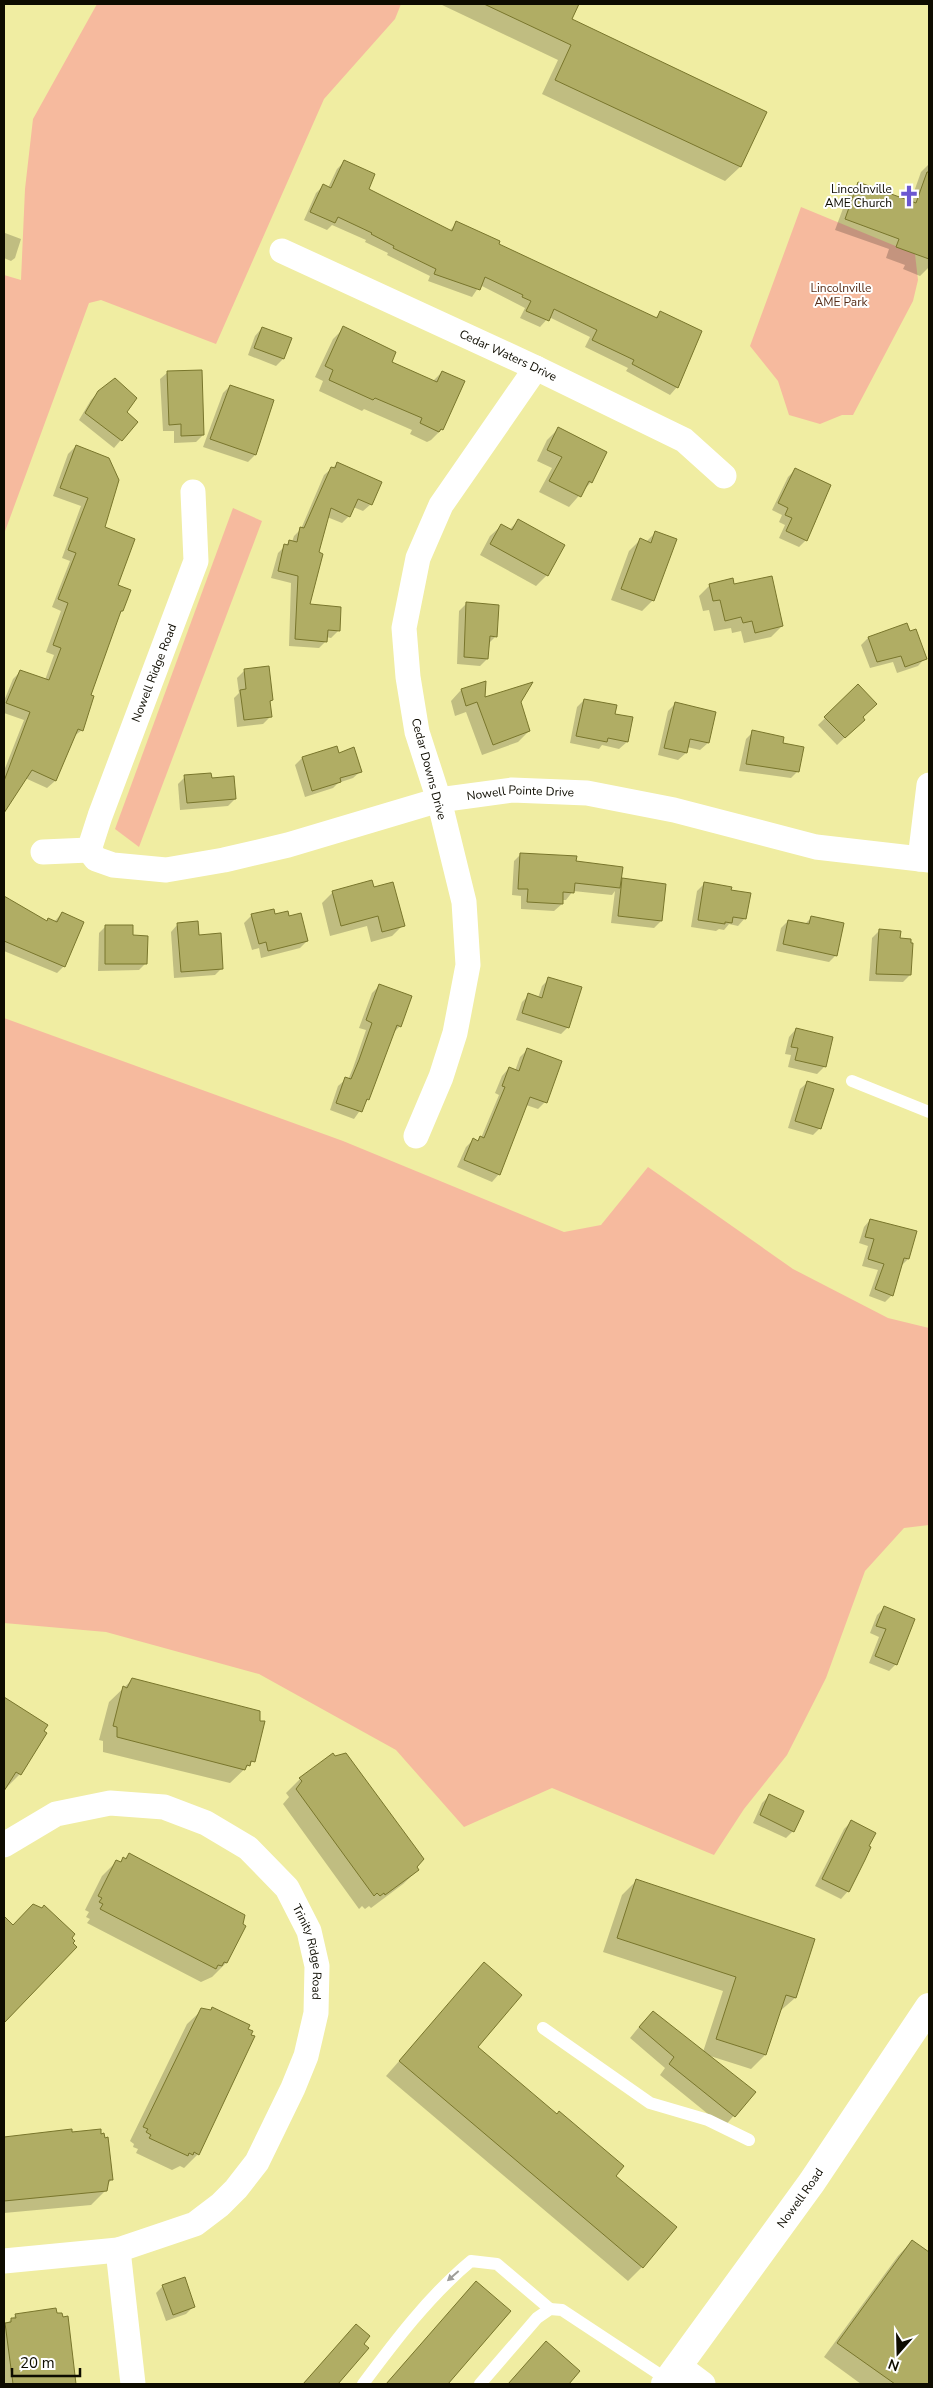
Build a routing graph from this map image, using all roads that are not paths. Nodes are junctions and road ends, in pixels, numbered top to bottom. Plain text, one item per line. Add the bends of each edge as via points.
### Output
1 (282, 251) dead end
2 (536, 368) junction
3 (724, 476) dead end
4 (193, 492) dead end
5 (929, 785) edge
6 (439, 800) junction
7 (89, 850) junction
8 (43, 852) dead end
9 (925, 859) edge
10 (852, 1081) dead end
11 (929, 1112) edge
12 (416, 1136) dead end
13 (4, 1845) edge
14 (929, 2007) edge
15 (543, 2028) dead end
16 (749, 2140) dead end
17 (118, 2250) junction
18 (4, 2261) edge
19 (550, 2309) junction
20 (671, 2377) edge
21 (133, 2384) edge
22 (363, 2384) edge
23 (480, 2384) edge
24 (703, 2384) edge

1 - 2 street, Cedar Waters Drive
2 - 3 street, Cedar Waters Drive via 684,440
2 - 6 street, Cedar Downs Drive via 441,505 418,558 404,628 408,677 417,732
4 - 7 street, Nowell Ridge Road via 196,561
5 - 9 street
6 - 7 street, Nowell Pointe Drive via 288,845 166,870 113,865 96,859
6 - 9 street, Nowell Pointe Drive via 512,790 587,793 674,810 816,847
6 - 12 street, Cedar Downs Drive via 464,902 468,965 455,1033
7 - 8 street
10 - 11 lane
13 - 17 street, Trinity Ridge Road via 56,1814 110,1803 164,1807 206,1824 248,1848 286,1888 309,1931 317,1966 316,2013 306,2056 257,2162 236,2189 195,2224
14 - 20 street, Nowell Road via 812,2182
15 - 16 lane via 650,2103 708,2120
17 - 18 street, Trinity Ridge Road
17 - 21 street
19 - 20 lane via 562,2310
19 -> 22 lane via 497,2264 471,2261 449,2279
19 - 23 lane via 537,2318
20 - 24 street

